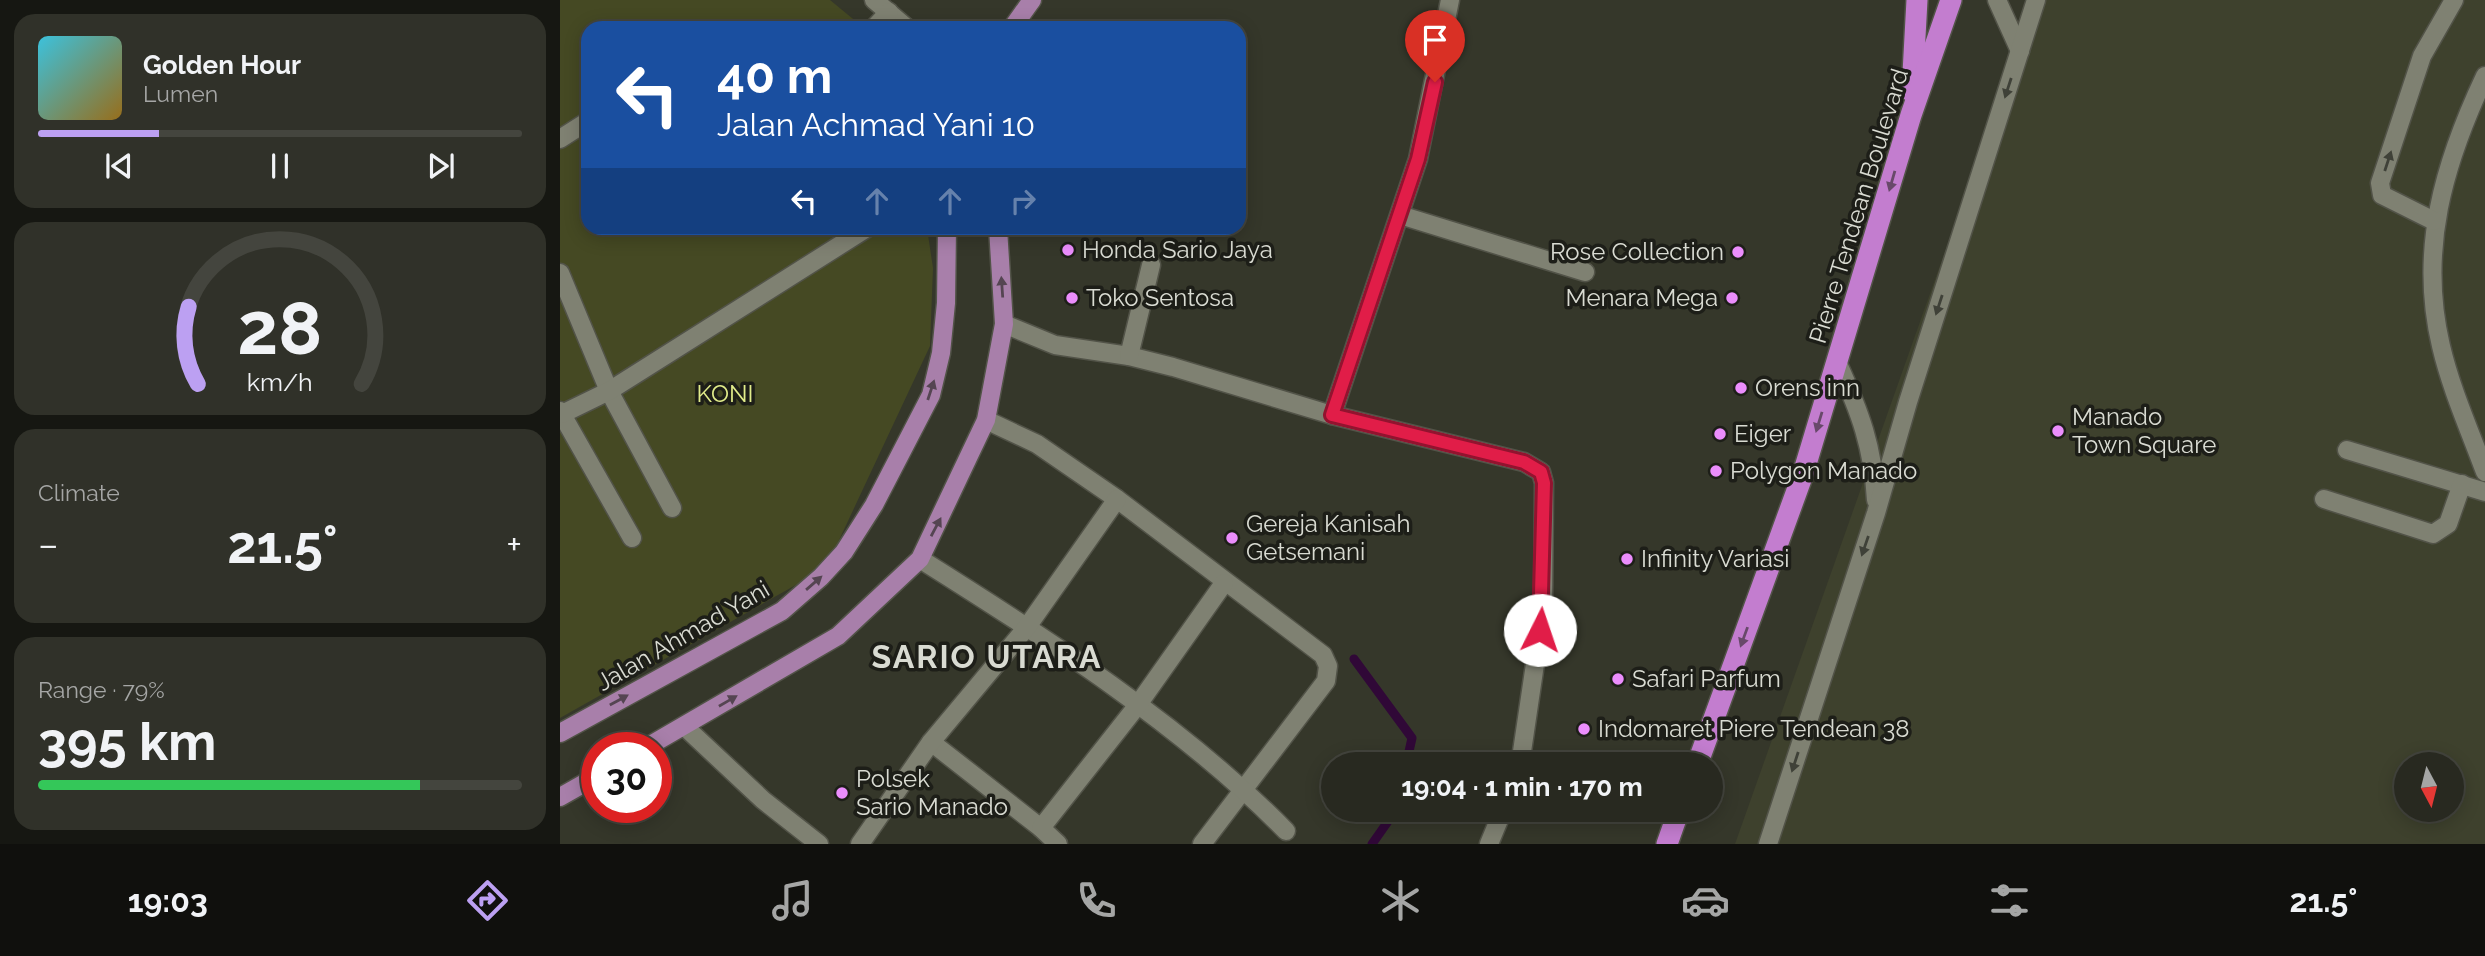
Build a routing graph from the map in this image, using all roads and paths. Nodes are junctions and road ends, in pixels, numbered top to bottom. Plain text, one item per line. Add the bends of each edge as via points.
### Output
1 (874, 0) edge
2 (1032, 0) edge
3 (1450, 0) edge
4 (1916, 0) edge
5 (1997, 0) edge
6 (2036, 0) edge
7 (2454, 0) edge
8 (1948, 9) edge
9 (889, 12) junction
10 (881, 21) edge
11 (899, 21) edge
12 (1017, 21) edge
13 (2020, 51) junction
14 (2485, 76) edge
15 (1910, 116) junction
16 (581, 126) edge
17 (560, 139) edge
18 (1400, 215) junction
19 (2434, 221) junction
20 (856, 235) edge
21 (947, 235) edge
22 (998, 235) edge
23 (1151, 265) dead end
24 (1586, 272) dead end
25 (560, 273) edge
26 (1004, 324) junction
27 (1129, 356) junction
28 (1838, 364) junction
29 (609, 391) junction
30 (561, 413) edge
31 (1332, 415) junction
32 (986, 420) junction
33 (2347, 450) dead end
34 (2485, 472) edge
35 (2462, 484) junction
36 (2485, 492) edge
37 (1117, 499) junction
38 (2324, 499) dead end
39 (672, 508) dead end
40 (1876, 513) junction
41 (632, 538) dead end
42 (919, 559) junction
43 (1224, 583) junction
44 (1027, 626) junction
45 (1137, 706) junction
46 (684, 726) junction
47 (560, 733) edge
48 (672, 733) edge
49 (932, 742) junction
50 (1522, 752) edge
51 (1702, 752) edge
52 (581, 785) edge
53 (1244, 788) junction
54 (560, 797) edge
55 (1498, 822) edge
56 (1675, 822) edge
57 (1041, 828) junction
58 (1286, 831) dead end
59 (819, 844) edge
60 (860, 844) edge
61 (1058, 844) edge
62 (1202, 844) edge
63 (1489, 844) edge
64 (1667, 844) edge
65 (1768, 844) edge

1 - 9 street
2 - 12 main road
3 - 18 street via 1430,107
4 - 15 highway
5 - 13 street
6 - 13 street
19 -> 7 street via 2382,195 2381,183 2422,56
8 - 15 highway, Pierre Tendean Boulevard
9 - 10 street
9 - 11 street
13 -> 40 street
14 - 19 street via 2459,132
15 -> 28 highway, Pierre Tendean Boulevard
16 - 17 street
18 - 24 street
18 - 31 street
19 - 34 street via 2433,286 2441,346
20 - 29 street
47 -> 21 main road, Jalan Ahmad Yani via 782,611 844,552 931,395 946,303
26 -> 22 main road
23 - 27 street
25 - 29 street
26 - 27 street via 1055,345
26 - 32 main road
27 - 31 street
28 - 40 street via 1864,423 1874,461
28 -> 51 highway, Pierre Tendean Boulevard
29 - 30 street
29 - 39 street
30 - 41 street
31 - 50 street via 1524,462 1541,472 1543,610
32 - 37 street via 1037,444
42 -> 32 main road
33 - 35 street
35 - 36 street
35 - 38 street via 2448,524 2433,534
37 - 43 street
37 - 44 street
40 -> 65 street
42 - 44 street
46 -> 42 main road via 838,636
43 - 45 street
43 - 53 street via 1323,655 1328,666 1326,681
44 - 45 street
44 - 49 street
45 - 53 street
45 - 57 street
46 - 48 main road
46 - 59 street via 763,800
49 - 57 street
49 - 60 street
52 - 54 main road
53 - 58 street
53 - 62 street
55 - 63 street
56 - 64 highway
57 - 61 street

